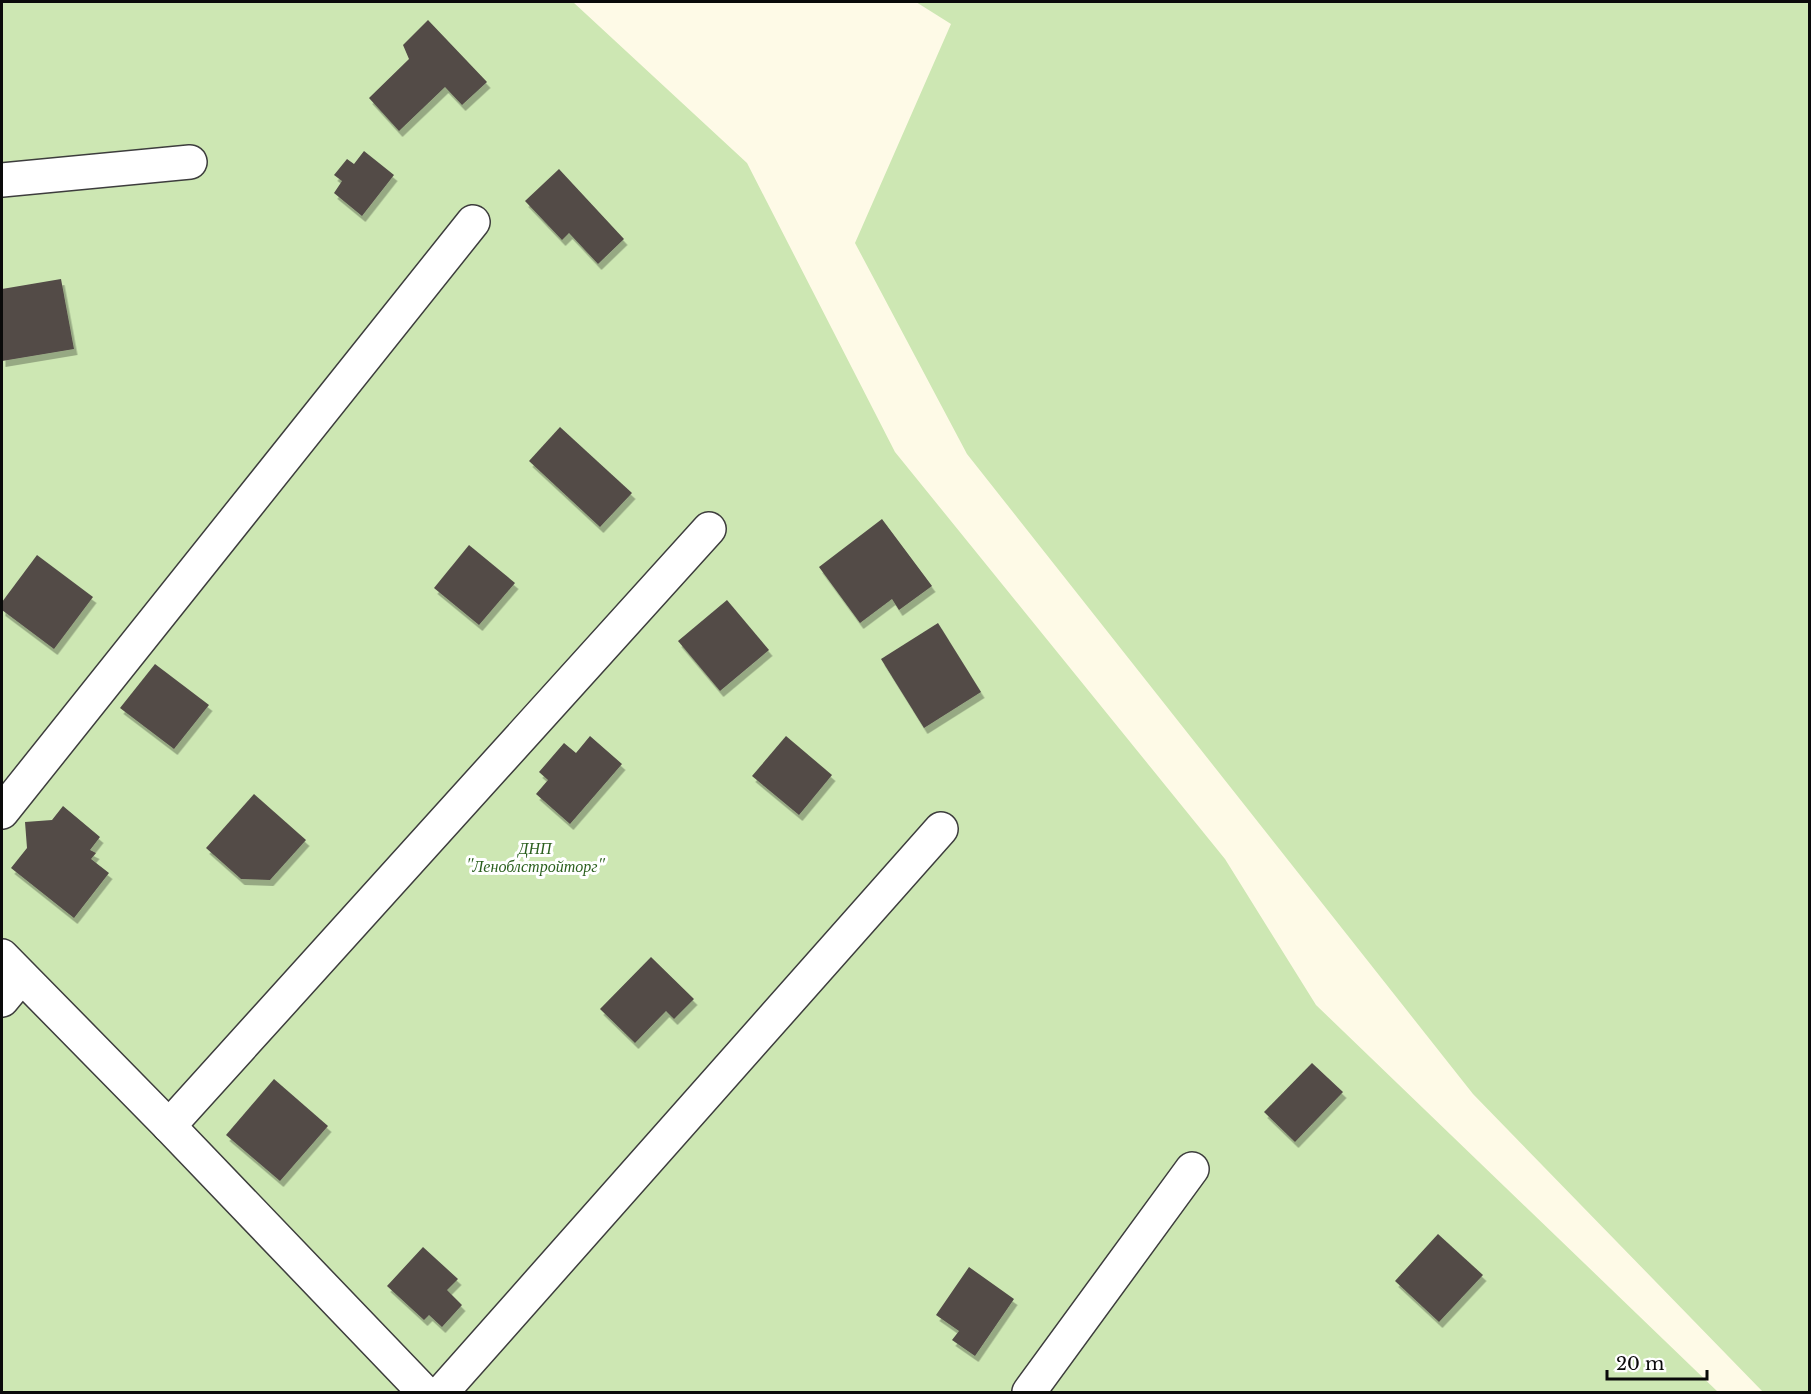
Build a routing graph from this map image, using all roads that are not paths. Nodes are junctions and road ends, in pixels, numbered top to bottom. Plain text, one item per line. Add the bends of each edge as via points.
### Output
1 (190, 162) dead end
2 (2, 180) edge
3 (473, 222) dead end
4 (709, 529) dead end
5 (2, 812) edge
6 (941, 828) dead end
7 (8, 978) edge
8 (169, 1126) junction
9 (1192, 1169) dead end
10 (424, 1392) edge
11 (442, 1392) edge
12 (1029, 1392) edge

1 - 2 street
3 - 5 street
4 - 8 street
6 - 11 street
7 - 8 street
8 - 10 street
9 - 12 street

